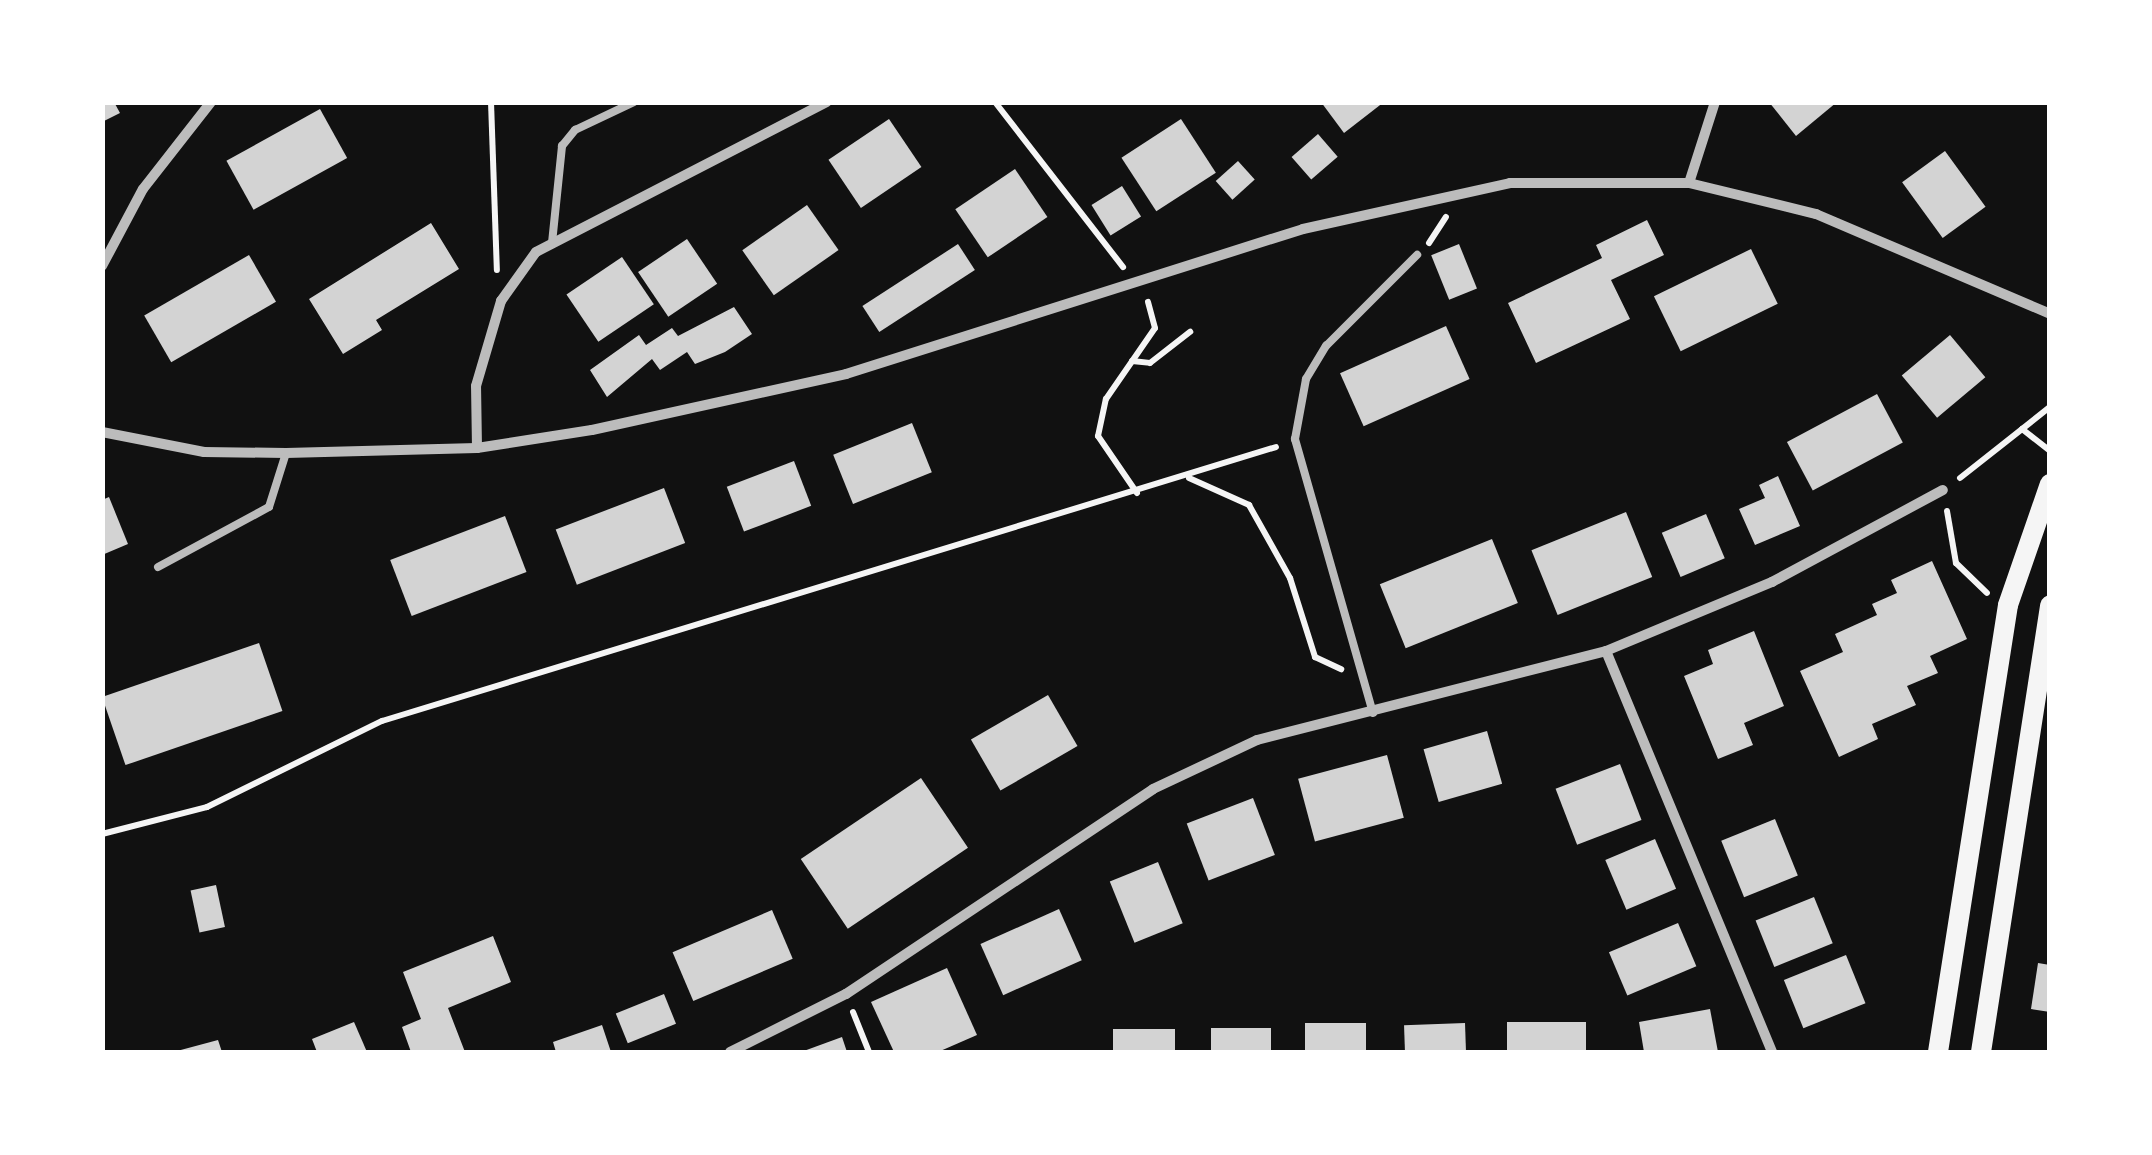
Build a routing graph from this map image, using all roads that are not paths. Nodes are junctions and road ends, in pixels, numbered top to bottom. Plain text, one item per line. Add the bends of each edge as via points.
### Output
1 (211, 102) edge
2 (634, 102) edge
3 (826, 102) edge
4 (1716, 102) edge
5 (1689, 183) junction
6 (552, 243) junction
7 (1418, 255) dead end
8 (102, 266) edge
9 (2050, 314) edge
10 (102, 432) edge
11 (478, 448) junction
12 (286, 453) junction
13 (2050, 484) edge
14 (1943, 490) road end
15 (158, 567) dead end
16 (2050, 605) edge
17 (1606, 651) junction
18 (1373, 713) junction
19 (730, 1052) edge
20 (1772, 1052) edge
21 (1938, 1052) edge
22 (1981, 1052) edge

1 - 8 street via 143,189
2 - 6 lane via 575,130 562,146
3 - 6 street
4 - 5 street
5 - 9 street via 1816,214
5 - 11 street via 1453,190 716,408
6 - 11 street via 501,301 476,386
7 - 18 lane via 1326,346 1306,378 1296,439
10 - 12 street via 204,452
11 - 12 street
12 - 15 lane via 269,506
13 - 21 main road via 2008,605
14 - 17 street via 1772,582
16 - 22 main road
17 - 18 street
17 - 20 street
18 - 19 street via 1257,740 1153,789 846,994

